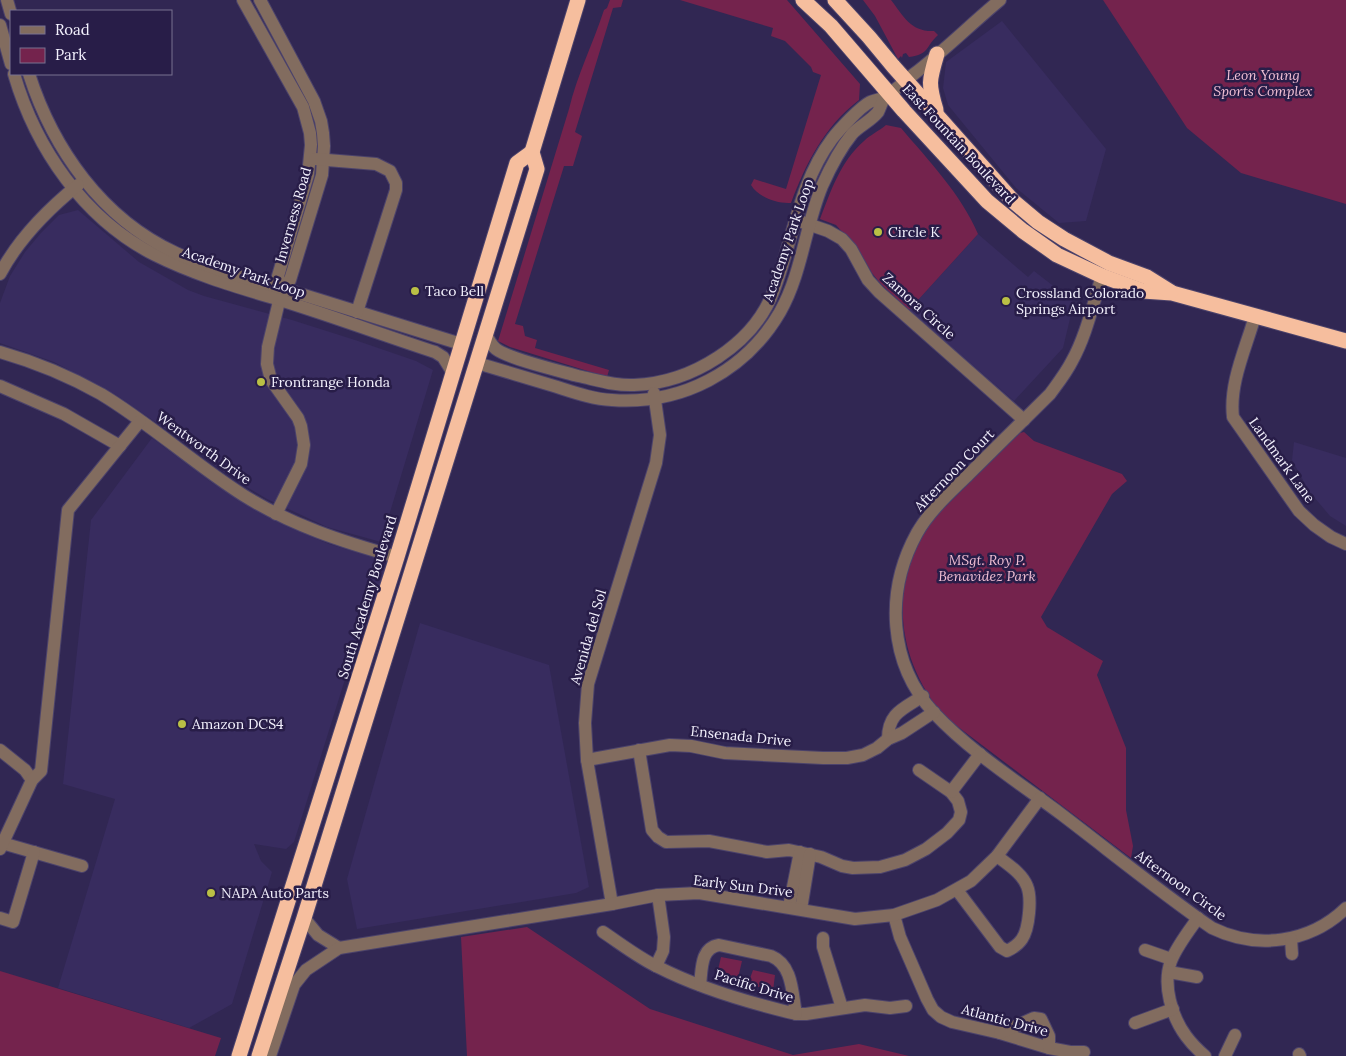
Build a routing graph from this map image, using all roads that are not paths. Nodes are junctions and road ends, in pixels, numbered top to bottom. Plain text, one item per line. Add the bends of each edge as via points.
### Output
1 (243, 0) edge
2 (260, 0) edge
3 (578, 0) edge
4 (803, 0) edge
5 (835, 0) edge
6 (1000, 0) edge
7 (0, 25) edge
8 (6, 50) edge
9 (937, 54) junction
10 (14, 75) edge
11 (29, 75) edge
12 (906, 80) junction
13 (886, 96) junction
14 (938, 116) junction
15 (532, 152) junction
16 (310, 158) junction
17 (324, 159) junction
18 (84, 180) junction
19 (73, 189) junction
20 (796, 220) junction
21 (499, 222) junction
22 (810, 224) junction
23 (0, 274) edge
24 (1102, 276) junction
25 (1172, 293) junction
26 (281, 294) junction
27 (357, 312) junction
28 (1255, 316) junction
29 (485, 333) junction
30 (1346, 341) edge
31 (461, 344) junction
32 (0, 352) edge
33 (477, 363) junction
34 (453, 373) junction
35 (653, 383) junction
36 (0, 386) edge
37 (655, 399) junction
38 (1024, 420) junction
39 (140, 421) junction
40 (120, 446) junction
41 (276, 514) junction
42 (422, 539) junction
43 (1346, 544) edge
44 (397, 557) junction
45 (922, 696) junction
46 (934, 712) junction
47 (888, 738) junction
48 (0, 750) edge
49 (639, 750) junction
50 (980, 754) junction
51 (587, 760) junction
52 (919, 770) dead end
53 (32, 780) junction
54 (951, 792) junction
55 (1040, 798) junction
56 (5, 823) edge
57 (1, 846) edge
58 (34, 852) junction
59 (805, 853) junction
60 (997, 856) junction
61 (82, 866) dead end
62 (957, 890) junction
63 (658, 895) junction
64 (612, 904) junction
65 (795, 908) junction
66 (1346, 908) edge
67 (894, 915) junction
68 (0, 918) edge
69 (304, 918) junction
70 (1198, 918) junction
71 (603, 932) dead end
72 (823, 938) dead end
73 (1291, 939) junction
74 (340, 948) junction
75 (1145, 950) dead end
76 (1292, 954) dead end
77 (1171, 959) junction
78 (656, 966) junction
79 (1168, 972) junction
80 (1197, 977) dead end
81 (700, 985) junction
82 (906, 1006) dead end
83 (842, 1008) junction
84 (1173, 1009) junction
85 (796, 1014) junction
86 (1135, 1023) dead end
87 (1000, 1033) junction
88 (1235, 1035) dead end
89 (1049, 1048) junction
90 (1084, 1052) dead end
91 (239, 1056) edge
92 (259, 1056) edge
93 (270, 1056) edge
94 (1205, 1056) edge
95 (1225, 1056) edge

1 - 16 street, Inverness Road via 303,108 310,133
2 - 17 street, Inverness Road via 314,101 324,133
3 - 15 highway, South Academy Boulevard
4 - 13 highway, East Fountain Boulevard via 831,26
5 - 12 highway, East Fountain Boulevard
6 - 9 street, Academy Park Loop
7 - 8 street
9 - 12 street, Academy Park Loop
9 - 14 highway via 930,90
10 - 19 street, Academy Park Loop via 30,119
11 - 18 street, Academy Park Loop via 51,129
12 - 13 street, Academy Park Loop
12 - 14 highway, East Fountain Boulevard
13 - 20 street, Academy Park Loop via 869,102 833,138 807,184
13 - 22 street, Academy Park Loop via 878,112 854,132 837,155 821,189
13 - 24 highway, East Fountain Boulevard via 1003,216 1040,244
14 - 25 highway, East Fountain Boulevard via 1013,201 1038,222 1064,240 1109,263 1147,277
15 - 21 highway, South Academy Boulevard via 517,163
15 - 29 highway, South Academy Boulevard via 537,169
16 - 17 street
16 - 26 street, Inverness Road via 308,175 278,276
17 - 26 street, Inverness Road via 293,272
17 - 27 street via 376,164 390,171 396,183
18 - 19 street
18 - 26 street, Academy Park Loop via 114,211 162,246
19 - 23 street via 16,246
19 - 26 street, Academy Park Loop via 110,225 153,254 210,278
20 - 22 street, Zamora Circle
20 - 35 street, Academy Park Loop via 773,293 748,332 701,367
21 - 31 highway, South Academy Boulevard
21 - 33 highway via 498,255 472,341
22 - 37 street, Academy Park Loop via 787,296 761,339 714,379 690,390
22 - 38 street, Zamora Circle via 842,239 879,292
24 - 25 highway, East Fountain Boulevard via 1143,291
24 - 38 street, Afternoon Court via 1073,360 1050,394
25 - 28 highway, East Fountain Boulevard
26 - 27 street, Academy Park Loop
26 - 34 street, Academy Park Loop via 435,352 443,357
26 - 41 street via 268,347 268,372 302,426 304,445 299,469
27 - 31 street, Academy Park Loop
28 - 30 highway, East Fountain Boulevard
28 - 43 street, Landmark Lane via 1234,384 1233,417 1299,511 1314,526
29 - 33 highway, South Academy Boulevard
29 - 35 street, Academy Park Loop via 490,343 504,354 567,373 621,385
31 - 34 highway, South Academy Boulevard
31 - 42 highway via 464,371 418,524
32 - 39 street, Wentworth Drive via 33,362 82,384
33 - 37 street, Academy Park Loop via 595,398
33 - 42 highway, South Academy Boulevard
34 - 44 highway, South Academy Boulevard
35 - 37 street, Avenida del Sol
36 - 40 street via 64,414
37 - 51 street, Avenida del Sol via 659,450 588,684
38 - 45 street, Afternoon Court via 929,516 902,567 895,609 896,626 904,662
39 - 40 street
39 - 41 street, Wentworth Drive via 227,484
40 - 53 street via 68,510 41,771
41 - 44 street, Wentworth Drive via 330,537
42 - 69 highway, South Academy Boulevard
44 - 91 highway, South Academy Boulevard
45 - 46 street, Afternoon Court
45 - 47 street via 893,716
46 - 47 street, Ensenada Drive via 902,734
46 - 50 street, Afternoon Court
47 - 49 street, Ensenada Drive via 863,755 846,758 725,752 670,745
48 - 53 street via 25,770
49 - 51 street, Ensenada Drive
49 - 59 street via 652,830 666,842 709,841 766,852 789,850
50 - 54 street
50 - 55 street, Afternoon Court
51 - 64 street, Avenida del Sol
52 - 54 street
53 - 56 street
54 - 59 street via 958,800 960,820 926,849 905,860 880,867 853,868
55 - 60 street, Early Sun Drive
55 - 70 street, Afternoon Circle
56 - 57 street
57 - 58 street
58 - 61 street
58 - 68 street via 13,922
59 - 65 street
60 - 62 street, Early Sun Drive
60 - 62 street via 1027,885 1030,898 1023,938 1016,946 1007,951 1000,947
62 - 67 street, Early Sun Drive
63 - 64 street, Early Sun Drive
63 - 65 street, Early Sun Drive via 700,893
63 - 78 street via 664,937 663,951
64 - 74 street, Early Sun Drive
65 - 67 street, Early Sun Drive via 855,920
66 - 73 street, Afternoon Circle via 1324,926
67 - 87 street, Atlantic Drive via 900,937 933,1010 952,1022
69 - 74 street via 318,935
69 - 92 highway, South Academy Boulevard
70 - 73 street, Afternoon Circle via 1223,934 1245,940
70 - 77 street
71 - 78 street, Pacific Drive
72 - 83 street
73 - 76 street
74 - 93 street, Early Sun Drive via 306,970 294,985
75 - 77 street
77 - 79 street
78 - 81 street, Pacific Drive
79 - 80 street
79 - 84 street
81 - 85 street, Pacific Drive
81 - 85 street via 704,956 711,946 771,956 785,966
82 - 83 street, Pacific Drive
83 - 85 street, Pacific Drive
84 - 86 street
84 - 94 street via 1185,1035
87 - 89 street, Atlantic Drive
87 - 89 street via 1034,1018 1041,1019
88 - 95 street
89 - 90 street, Atlantic Drive

